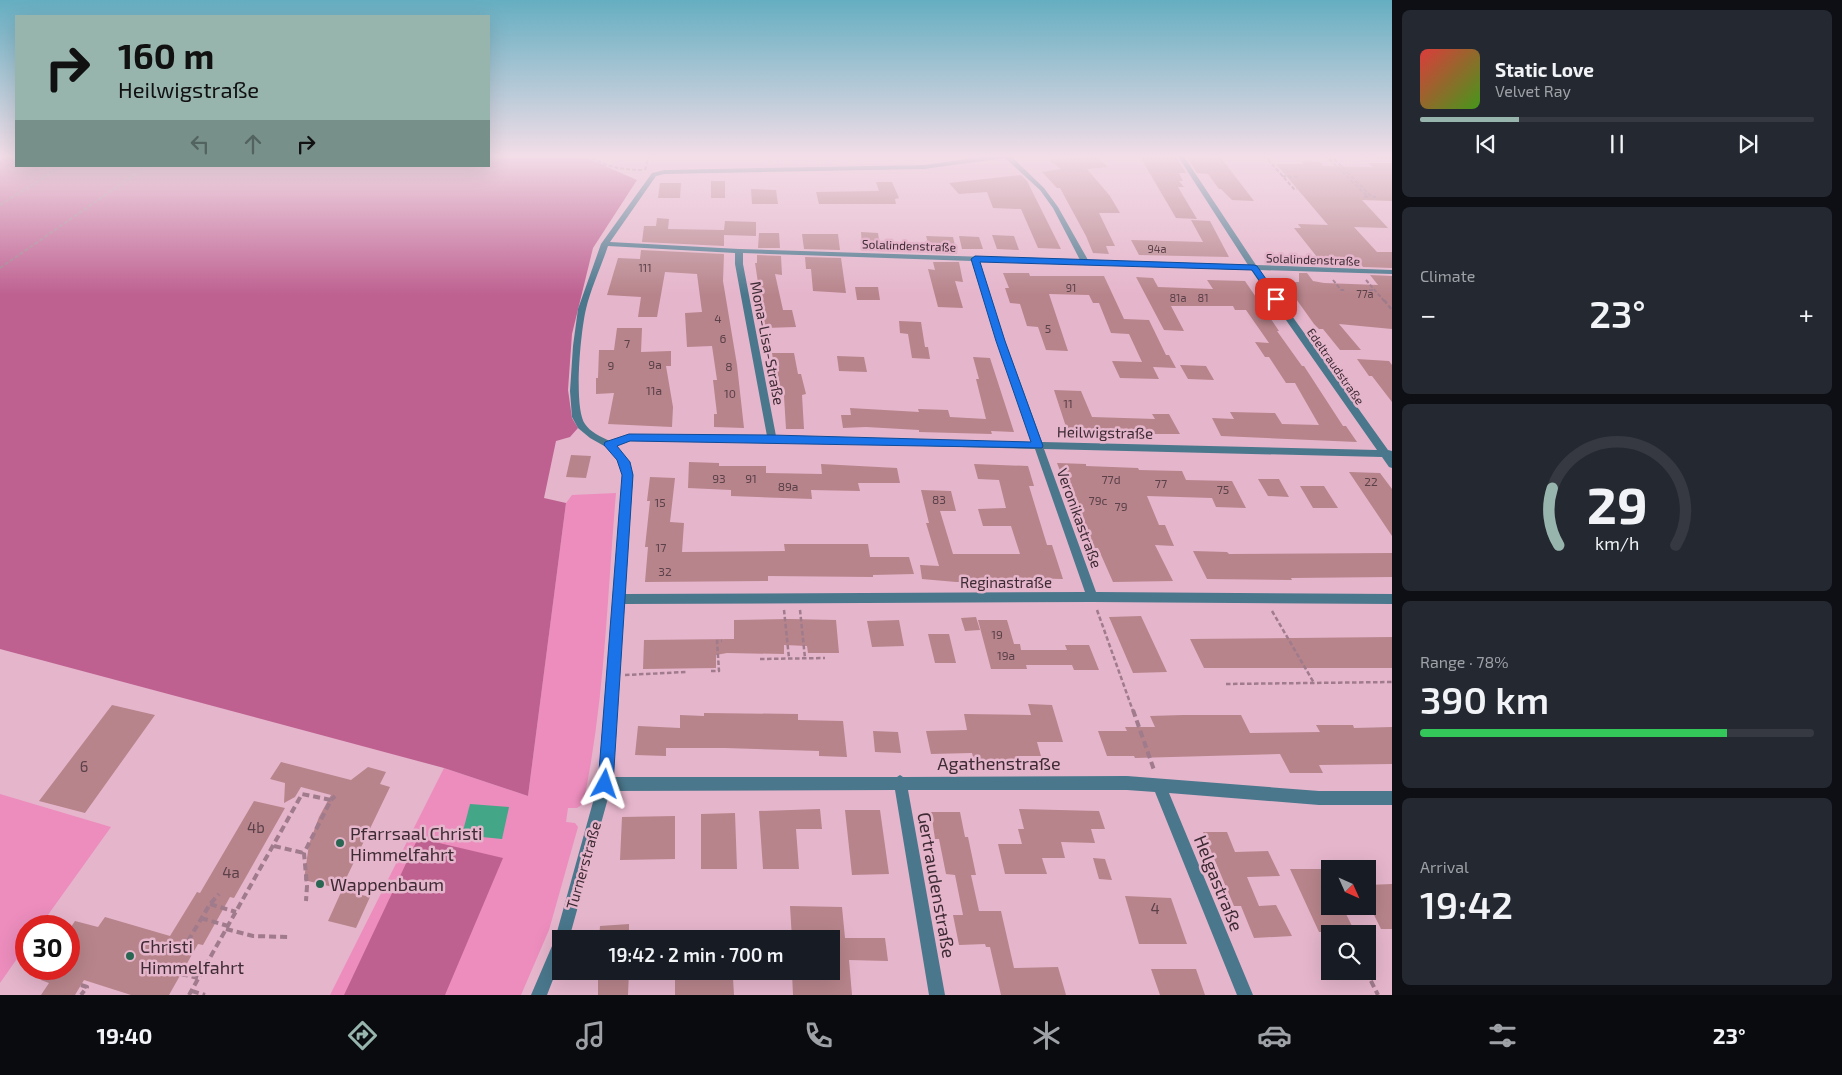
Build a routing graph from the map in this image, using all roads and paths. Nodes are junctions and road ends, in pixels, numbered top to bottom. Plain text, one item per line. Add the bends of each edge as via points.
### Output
1 (96, 201) edge
2 (631, 201) edge
3 (1051, 201) edge
4 (1210, 201) edge
5 (605, 244) junction
6 (739, 251) junction
7 (975, 259) junction
8 (1085, 262) junction
9 (0, 268) edge
10 (1254, 268) junction
11 (1358, 271) junction
12 (1392, 272) edge
13 (1369, 290) dead end
14 (1375, 290) junction
15 (1392, 310) edge
16 (772, 439) junction
17 (609, 445) junction
18 (1038, 446) junction
19 (1388, 454) edge
20 (1392, 464) edge
21 (1092, 597) junction
22 (784, 598) junction
23 (798, 598) junction
24 (1264, 598) junction
25 (620, 599) junction
26 (1392, 599) edge
27 (722, 641) dead end
28 (789, 658) junction
29 (805, 658) junction
30 (825, 658) dead end
31 (760, 659) dead end
32 (711, 671) dead end
33 (686, 672) dead end
34 (614, 675) junction
35 (1392, 682) edge
36 (1314, 683) junction
37 (1226, 684) dead end
38 (900, 782) junction
39 (605, 784) junction
40 (1159, 786) junction
41 (335, 796) dead end
42 (1392, 798) edge
43 (331, 800) junction
44 (274, 846) junction
45 (304, 853) junction
46 (219, 894) dead end
47 (306, 901) dead end
48 (210, 904) junction
49 (236, 912) junction
50 (201, 918) junction
51 (227, 927) junction
52 (565, 930) edge
53 (288, 937) dead end
54 (188, 941) dead end
55 (552, 964) edge
56 (181, 974) dead end
57 (198, 978) junction
58 (1370, 980) edge
59 (81, 985) dead end
60 (190, 993) edge
61 (81, 995) edge
62 (205, 995) edge
63 (539, 995) edge
64 (937, 995) edge
65 (1245, 995) edge
66 (1378, 995) edge

1 - 9 path
2 - 5 street, Turnerstraße
3 - 8 street
4 - 10 street, Edeltraudstraße
5 - 6 street, Solalindenstraße
5 - 17 street, Turnerstraße via 582,309 574,391 581,426
6 - 7 street, Solalindenstraße
6 - 16 street, Mona-Lisa-Straße
7 - 8 street, Solalindenstraße
7 - 18 street, Veronikastraße
8 - 10 street, Solalindenstraße
10 - 11 street, Solalindenstraße
10 - 19 street, Edeltraudstraße
11 - 12 street, Solalindenstraße
11 - 14 path
13 - 14 path
14 - 15 path
16 - 17 street, Heilwigstraße via 629,438
16 - 18 street, Heilwigstraße
17 - 25 street, Turnerstraße via 621,457 628,475
18 - 19 street, Heilwigstraße
18 - 21 street, Veronikastraße
19 - 20 street, Edeltraudstraße
21 - 23 street, Reginastraße
21 - 24 street, Reginastraße
21 - 40 path
22 - 23 street, Reginastraße
22 - 25 street, Reginastraße
22 - 28 path
23 - 29 path
24 - 26 street, Reginastraße
24 - 36 path
25 - 34 street, Turnerstraße
27 - 32 path via 718,641 719,671
28 - 29 path
28 - 31 path
29 - 30 path
33 - 34 path
34 - 39 street, Turnerstraße
35 - 36 path
36 - 37 path
38 - 39 street, Agathenstraße
38 - 40 street, Agathenstraße via 1127,782
38 - 64 street, Gertraudenstraße
39 - 52 street, Turnerstraße
40 - 42 street, Agathenstraße via 1319,798
40 - 65 street, Helgastraße
41 - 43 path
43 - 44 path via 302,794
43 - 45 path
44 - 45 path
44 - 49 path
45 - 47 path
46 - 48 path
48 - 49 path
48 - 50 path
49 - 51 path
50 - 51 path
50 - 54 path
51 - 53 path via 253,936
51 - 57 path
55 - 63 street, Turnerstraße
56 - 57 path
57 - 60 path
58 - 66 path
59 - 61 path via 87,987
60 - 62 path

